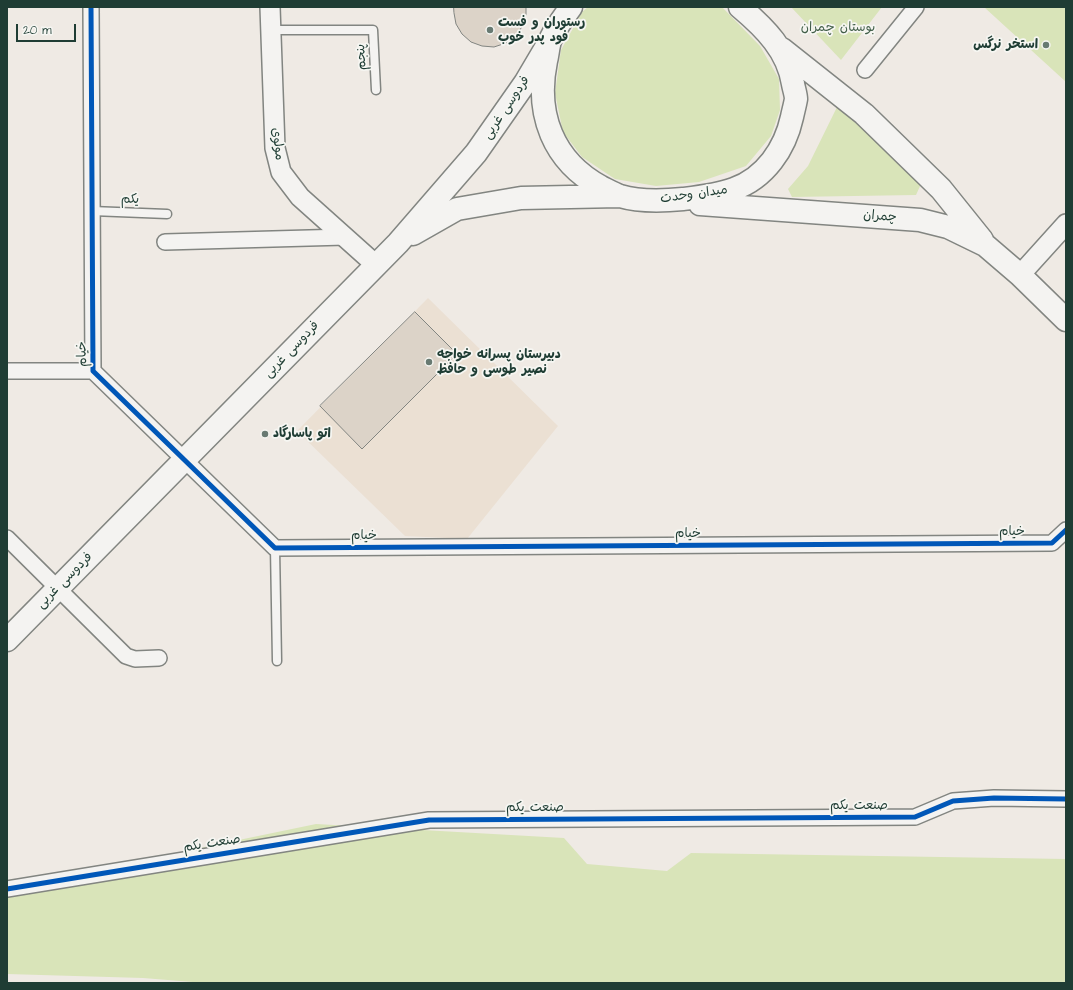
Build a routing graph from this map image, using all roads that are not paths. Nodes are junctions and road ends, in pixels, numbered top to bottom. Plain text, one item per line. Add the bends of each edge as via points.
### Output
1 (91, 7) edge
2 (270, 7) edge
3 (571, 7) edge
4 (740, 7) edge
5 (916, 7) edge
6 (754, 15) edge
7 (271, 30) junction
8 (551, 39) junction
9 (780, 47) junction
10 (865, 70) dead end
11 (376, 90) dead end
12 (620, 196) junction
13 (659, 201) junction
14 (92, 211) junction
15 (167, 214) dead end
16 (1066, 224) edge
17 (345, 237) junction
18 (165, 242) dead end
19 (398, 243) junction
20 (985, 244) junction
21 (376, 265) junction
22 (1020, 275) junction
23 (1066, 320) edge
24 (93, 371) junction
25 (7, 372) edge
26 (185, 460) junction
27 (1066, 530) edge
28 (7, 538) edge
29 (276, 548) junction
30 (58, 589) junction
31 (7, 640) edge
32 (160, 658) dead end
33 (278, 661) dead end
34 (1066, 799) edge
35 (7, 889) edge

1 - 14 street, خیام
2 - 7 street, مولوی
3 - 8 main road, میدان وحدت
4 - 6 main road, میدان وحدت
5 - 10 street
6 - 9 main road, میدان وحدت
7 - 11 lane, پنجم via 373,30
7 - 17 street, مولوی via 275,148 281,172 300,197
8 - 12 main road, میدان وحدت via 543,84 544,108 552,137 569,163 592,182
8 - 19 main road, فردوسی غربی via 525,83 476,153
9 - 13 main road, میدان وحدت via 792,74 796,99 785,139 763,172 734,189 713,195
9 - 20 main road via 864,114 941,189
12 - 13 main road, میدان وحدت
12 - 19 main road, میدان وحدت via 521,198 457,209
13 - 20 main road, چمران via 920,220 948,227
14 - 15 lane, یکم
14 - 24 street, خیام
16 - 22 street
17 - 18 street
17 - 21 street, مولوی
19 - 21 main road, فردوسی غربی
20 - 22 main road, چمران
21 - 26 main road, فردوسی غربی
22 - 23 main road, چمران
24 - 25 street
24 - 26 street, خیام
26 - 29 street, خیام
26 - 30 main road, فردوسی غربی
27 - 29 street, خیام via 1052,543
28 - 30 street
29 - 33 lane
30 - 31 main road, فردوسی غربی
30 - 32 street via 126,656
34 - 35 street, صنعت یکم via 994,798 953,802 915,817 429,820

